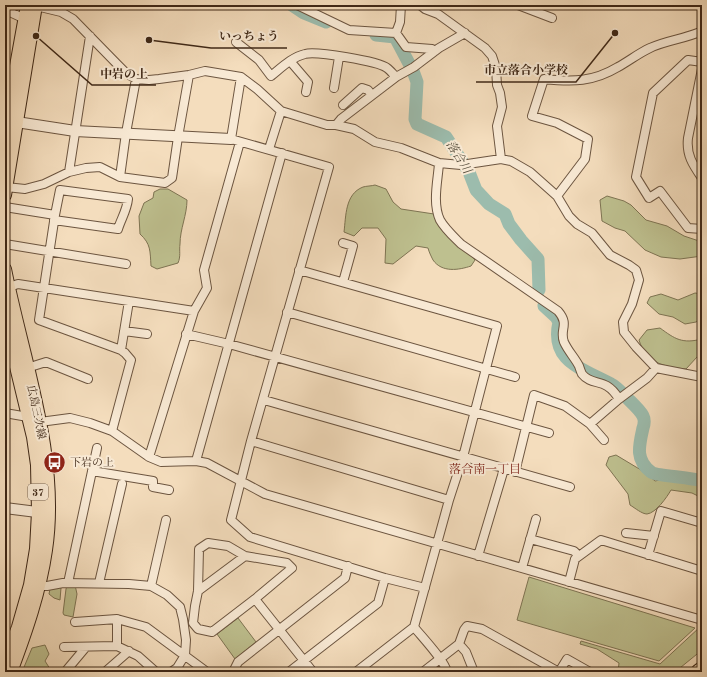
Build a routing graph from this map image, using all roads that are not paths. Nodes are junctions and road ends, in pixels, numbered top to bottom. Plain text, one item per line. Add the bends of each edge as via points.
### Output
1 (10, 5) edge
2 (33, 5) edge
3 (297, 5) edge
4 (401, 5) edge
5 (420, 5) edge
6 (518, 5) edge
7 (552, 18) dead end
8 (24, 19) junction
9 (702, 31) edge
10 (396, 33) junction
11 (465, 33) junction
12 (90, 36) junction
13 (236, 42) dead end
14 (435, 51) junction
15 (339, 57) junction
16 (290, 61) junction
17 (702, 62) edge
18 (702, 69) edge
19 (189, 75) junction
20 (241, 77) junction
21 (396, 77) junction
22 (136, 79) junction
23 (334, 88) dead end
24 (306, 92) dead end
25 (372, 95) junction
26 (12, 96) edge
27 (343, 105) dead end
28 (281, 111) junction
29 (9, 123) edge
30 (336, 125) junction
31 (75, 131) junction
32 (126, 133) junction
33 (178, 137) junction
34 (236, 140) junction
35 (269, 149) junction
36 (282, 153) junction
37 (501, 159) junction
38 (439, 163) junction
39 (69, 172) junction
40 (120, 177) junction
41 (702, 178) edge
42 (5, 191) edge
43 (557, 196) junction
44 (5, 207) edge
45 (54, 218) junction
46 (702, 229) edge
47 (343, 243) dead end
48 (5, 244) edge
49 (50, 251) junction
50 (126, 264) dead end
51 (5, 269) edge
52 (299, 270) junction
53 (343, 282) junction
54 (8, 287) junction
55 (45, 289) junction
56 (129, 301) junction
57 (194, 311) junction
58 (287, 312) junction
59 (9, 320) edge
60 (124, 331) junction
61 (147, 334) dead end
62 (186, 334) junction
63 (229, 344) junction
64 (121, 350) junction
65 (275, 356) junction
66 (27, 368) junction
67 (486, 368) junction
68 (656, 368) junction
69 (515, 377) dead end
70 (702, 377) edge
71 (88, 380) dead end
72 (619, 399) junction
73 (264, 400) junction
74 (475, 412) junction
75 (5, 413) edge
76 (28, 417) junction
77 (40, 422) junction
78 (590, 424) junction
79 (526, 427) junction
80 (112, 431) junction
81 (549, 433) dead end
82 (604, 440) dead end
83 (251, 441) junction
84 (97, 448) dead end
85 (149, 457) junction
86 (462, 457) junction
87 (196, 461) junction
88 (504, 469) junction
89 (92, 471) junction
90 (515, 472) junction
91 (241, 481) junction
92 (122, 484) dead end
93 (570, 487) dead end
94 (169, 490) dead end
95 (449, 500) junction
96 (5, 508) edge
97 (44, 513) junction
98 (536, 519) dead end
99 (166, 520) dead end
100 (702, 523) edge
101 (626, 533) dead end
102 (654, 536) junction
103 (530, 539) junction
104 (437, 544) junction
105 (648, 554) junction
106 (245, 556) junction
107 (478, 556) junction
108 (579, 556) junction
109 (348, 566) junction
110 (522, 568) junction
111 (702, 571) edge
112 (385, 578) junction
113 (569, 582) junction
114 (68, 583) junction
115 (99, 583) junction
116 (35, 586) junction
117 (151, 586) junction
118 (425, 588) junction
119 (198, 591) junction
120 (256, 599) junction
121 (195, 606) junction
122 (180, 608) junction
123 (117, 620) junction
124 (702, 620) edge
125 (75, 622) dead end
126 (414, 627) junction
127 (280, 630) junction
128 (459, 644) junction
129 (117, 646) junction
130 (64, 647) dead end
131 (86, 647) junction
132 (128, 651) junction
133 (184, 655) junction
134 (440, 659) junction
135 (304, 660) junction
136 (5, 661) edge
137 (702, 669) edge
138 (11, 672) edge
139 (65, 672) edge
140 (105, 672) edge
141 (156, 672) edge
142 (171, 672) edge
143 (206, 672) edge
144 (233, 672) edge
145 (289, 672) edge
146 (312, 672) edge
147 (356, 672) edge
148 (423, 672) edge
149 (447, 672) edge
150 (474, 672) edge
151 (590, 672) edge
152 (698, 672) edge

1 - 8 street via 12,13
2 - 8 main road
2 - 12 street via 61,12 73,19
2 - 26 main road
3 - 10 street via 349,30
4 - 10 street via 400,22
5 - 11 street
6 - 7 street
8 - 26 main road
9 - 43 street via 665,41 598,76 569,81 544,79 532,116 557,123 588,139 585,159
10 - 14 street via 406,47
11 - 14 street
11 - 37 street via 485,48 492,56 496,68 502,107 498,126
12 - 22 street via 116,64
12 - 31 street
13 - 16 street via 259,60 271,76
14 - 21 street
15 - 16 street via 318,53 305,54
15 - 21 street via 377,63
15 - 23 street
16 - 24 street via 308,82
17 - 46 street via 688,60 653,93 636,177 649,198 660,191 688,228
18 - 41 street via 687,148 688,156
19 - 20 street via 205,71
19 - 22 street
19 - 33 street
20 - 28 street
20 - 34 street
21 - 25 street
22 - 32 street
25 - 27 street via 362,88
25 - 30 street
26 - 29 main road
28 - 30 street via 327,125
28 - 35 street
29 - 31 street
29 - 42 main road
30 - 38 street via 354,129 375,142 401,148
31 - 32 street
31 - 39 street
32 - 33 street
32 - 40 street
33 - 34 street
33 - 40 street via 172,178 165,183
34 - 35 street
34 - 57 street via 204,270 207,288
35 - 36 street
36 - 52 street via 329,167
36 - 63 street
37 - 38 street via 465,165
37 - 43 street via 511,161 530,172
38 - 72 street via 437,209 440,220 449,232 461,244 558,311 565,323 564,342 582,374 587,379 606,385
39 - 40 street via 100,167
39 - 42 street via 44,184
43 - 68 street via 577,224 592,233 610,255 636,270 639,280 632,304 623,322 624,332
44 - 45 street
45 - 45 street via 60,190 128,199 118,229
45 - 49 street
47 - 53 street via 353,246
48 - 49 street
49 - 50 street
49 - 55 street
51 - 54 main road, 広島三次線 / 37
52 - 53 street
52 - 58 street
53 - 67 street via 497,326
54 - 55 street via 18,284
54 - 59 main road, 広島三次線 / 37
55 - 56 street
55 - 64 street via 39,320
56 - 57 street
56 - 60 street
57 - 62 street
58 - 65 street
58 - 67 street
59 - 66 main road, 広島三次線 / 37
59 - 76 main road, 広島三次線 / 37
60 - 61 street
60 - 64 street
62 - 63 street
62 - 85 street
63 - 65 street
63 - 87 street
64 - 80 street via 131,360
65 - 73 street
65 - 74 street
66 - 71 street via 46,362
66 - 77 main road, 広島三次線 / 37
67 - 69 street
67 - 74 street
68 - 70 street
68 - 72 street
72 - 78 street
73 - 83 street
73 - 86 street
74 - 79 street
74 - 86 street
75 - 76 street
76 - 77 street
76 - 97 main road, 広島三次線 / 37
77 - 80 street via 70,418
77 - 97 main road, 広島三次線 / 37 via 47,462
78 - 79 street via 565,406 534,395
78 - 82 street
79 - 81 street
79 - 90 street
80 - 85 street
83 - 91 street
83 - 95 street
84 - 89 street
85 - 87 street via 160,462
86 - 88 street
86 - 95 street
87 - 91 street via 207,463
88 - 90 street
88 - 107 street
89 - 94 street via 153,481 153,487
89 - 114 street
90 - 93 street
91 - 104 street via 265,494
91 - 109 street via 231,520 250,537
92 - 115 street
95 - 104 street
96 - 97 street
97 - 116 main road, 広島三次線 / 37 via 36,549
98 - 103 street
99 - 117 street
100 - 102 street via 661,511
101 - 102 street
102 - 105 street
103 - 108 street via 574,551
103 - 110 street
104 - 107 street
104 - 118 street
105 - 108 street via 601,540
105 - 111 street
106 - 119 street
106 - 119 street via 228,546 208,543 199,549
106 - 120 street via 287,563 292,568
107 - 110 street
108 - 113 street via 575,558
109 - 112 street
109 - 127 street via 344,578
110 - 113 street
112 - 118 street
112 - 135 street via 378,603
113 - 124 street
114 - 115 street
114 - 116 street
115 - 117 street
116 - 136 main road, 広島三次線 / 37
116 - 138 main road, 広島三次線 / 37 via 26,631
117 - 122 street via 168,595
118 - 126 street
119 - 121 street
120 - 121 street via 212,632 198,629 193,623
120 - 127 street
121 - 122 street
122 - 133 street via 186,640
123 - 125 street
123 - 129 street
123 - 133 street via 146,627
126 - 134 street
126 - 147 street
127 - 135 street
127 - 144 street via 238,662
128 - 134 street
128 - 150 street via 466,652
128 - 151 street via 467,626 482,629 559,672 567,659
129 - 131 street
129 - 132 street
130 - 131 street
131 - 139 street
132 - 140 street
132 - 141 street
133 - 142 street via 177,668
133 - 143 street
134 - 148 street
134 - 149 street
135 - 145 street
135 - 146 street
137 - 152 highway

